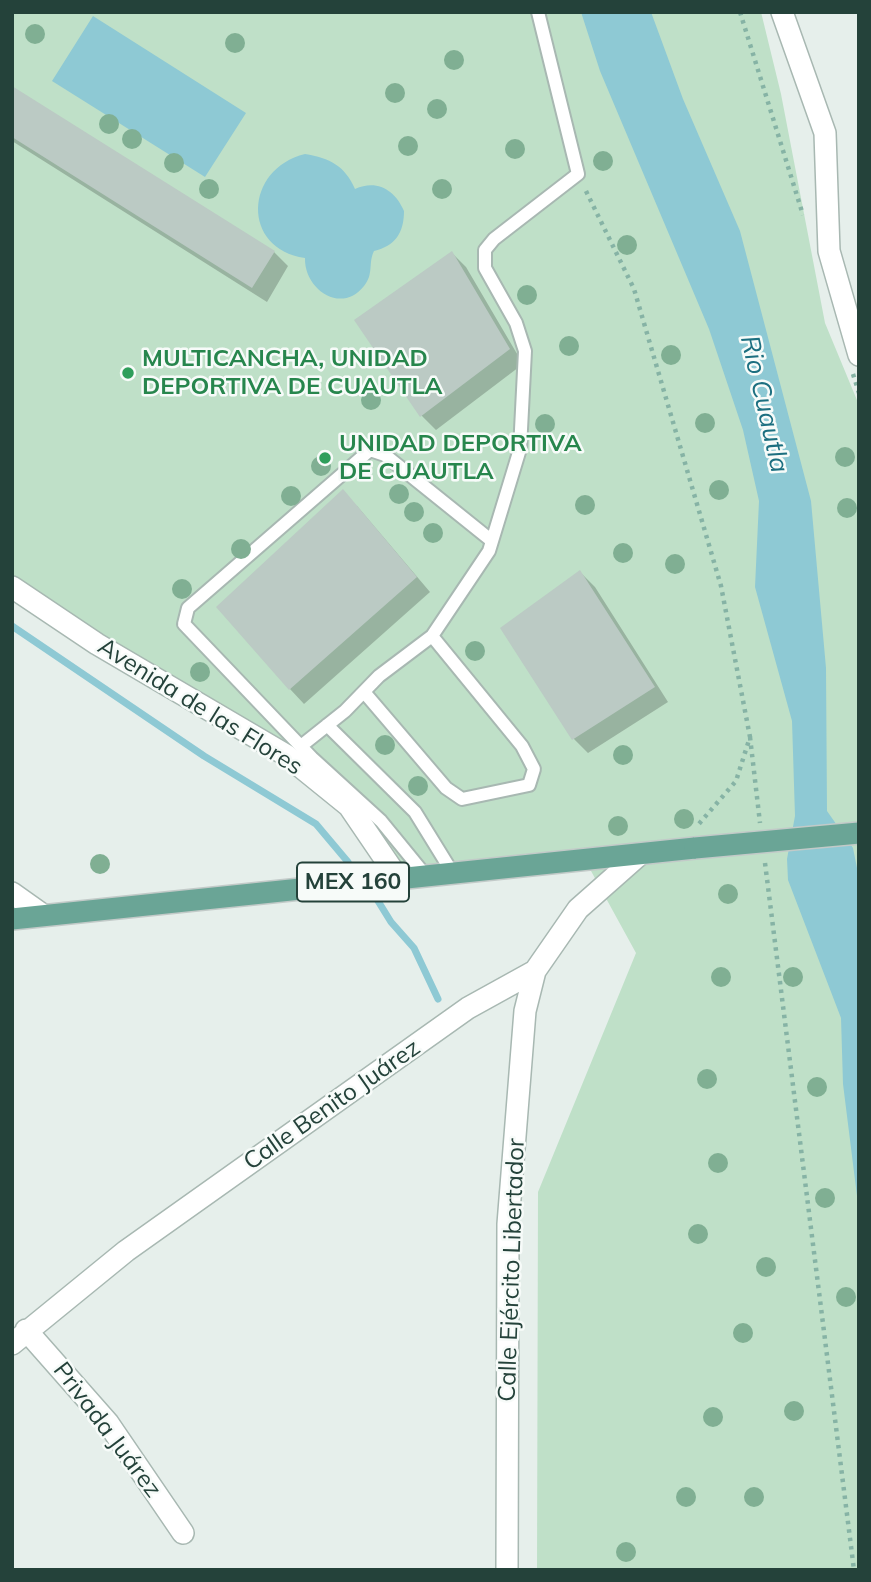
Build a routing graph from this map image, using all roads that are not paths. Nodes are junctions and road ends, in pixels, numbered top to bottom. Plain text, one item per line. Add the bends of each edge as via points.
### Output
1 (538, 12) edge
2 (782, 12) edge
3 (855, 361) edge
4 (492, 541) junction
5 (12, 587) edge
6 (432, 635) junction
7 (364, 692) junction
8 (327, 725) junction
9 (301, 746) junction
10 (859, 833) edge
11 (638, 856) junction
12 (452, 872) junction
13 (426, 876) junction
14 (398, 878) junction
15 (12, 894) edge
16 (43, 915) junction
17 (12, 919) edge
18 (536, 971) junction
19 (19, 1337) edge
20 (183, 1533) dead end
21 (507, 1570) edge

1 - 4 lane via 578,174 485,250 485,268 516,323 525,351 520,449
2 - 3 street via 825,133 829,251
4 - 6 lane
4 - 9 lane via 385,455 370,450 188,608 184,624
5 - 14 street, Avenida de las Flores via 97,644 286,755 349,806
6 - 7 lane
6 - 7 lane via 522,746 534,769 529,785 463,799 446,788
7 - 8 lane
8 - 9 lane
8 - 12 lane via 415,812
9 - 13 lane via 380,821
10 - 11 main road, MEX 160, bridge
11 - 12 main road, MEX 160
11 - 18 street, Calle Benito Juárez via 578,909
12 - 13 main road, MEX 160
13 - 14 main road, MEX 160
14 - 16 main road, MEX 160
15 - 16 street
16 - 17 main road, MEX 160
18 - 19 street, Calle Benito Juárez via 457,1016 126,1251
18 - 21 street, Calle Ejército Libertador via 525,1010 508,1224
19 - 20 street, Privada Juárez via 108,1423

